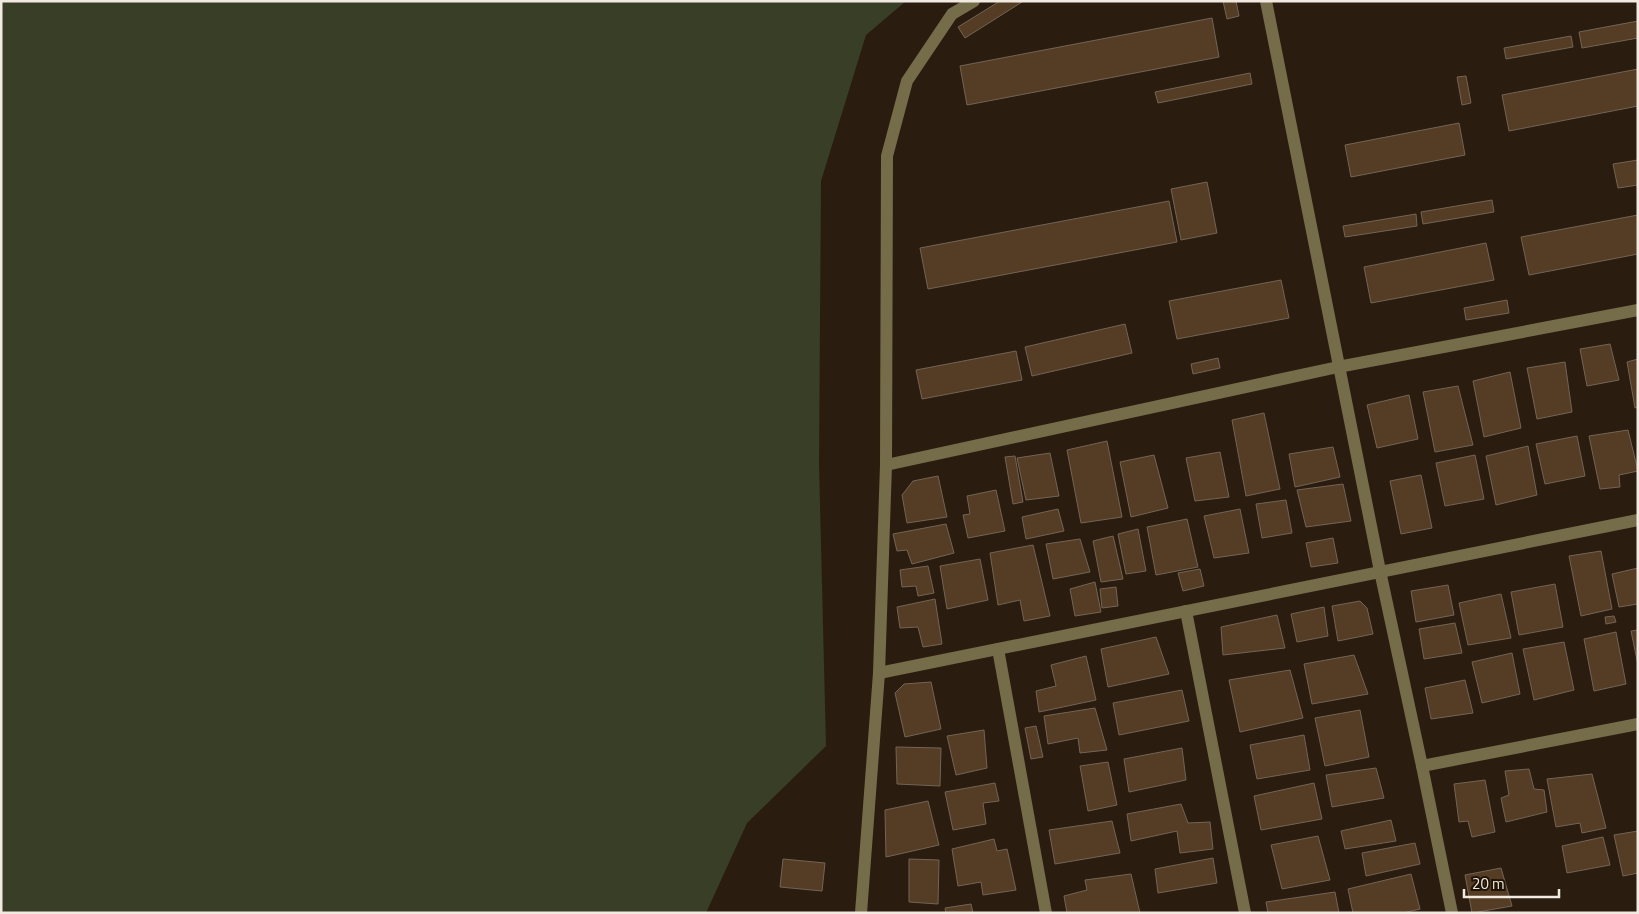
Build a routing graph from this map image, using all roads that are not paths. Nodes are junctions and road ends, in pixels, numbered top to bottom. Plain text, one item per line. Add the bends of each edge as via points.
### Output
1 (974, 1) edge
2 (1266, 1) edge
3 (1638, 310) edge
4 (1338, 367) junction
5 (886, 465) junction
6 (1638, 520) edge
7 (1380, 571) junction
8 (1186, 611) junction
9 (998, 649) junction
10 (879, 673) junction
11 (1638, 724) edge
12 (1422, 766) junction
13 (861, 913) edge
14 (1046, 913) edge
15 (1245, 913) edge
16 (1452, 913) edge

1 - 5 street via 952,14 907,81 887,156
2 - 4 street
3 - 4 street
4 - 5 street
4 - 7 street
5 - 10 street
6 - 7 street
7 - 8 street
7 - 12 street
8 - 9 street
8 - 15 street
9 - 10 street
9 - 14 street
10 - 13 street
11 - 12 street
12 - 16 street

